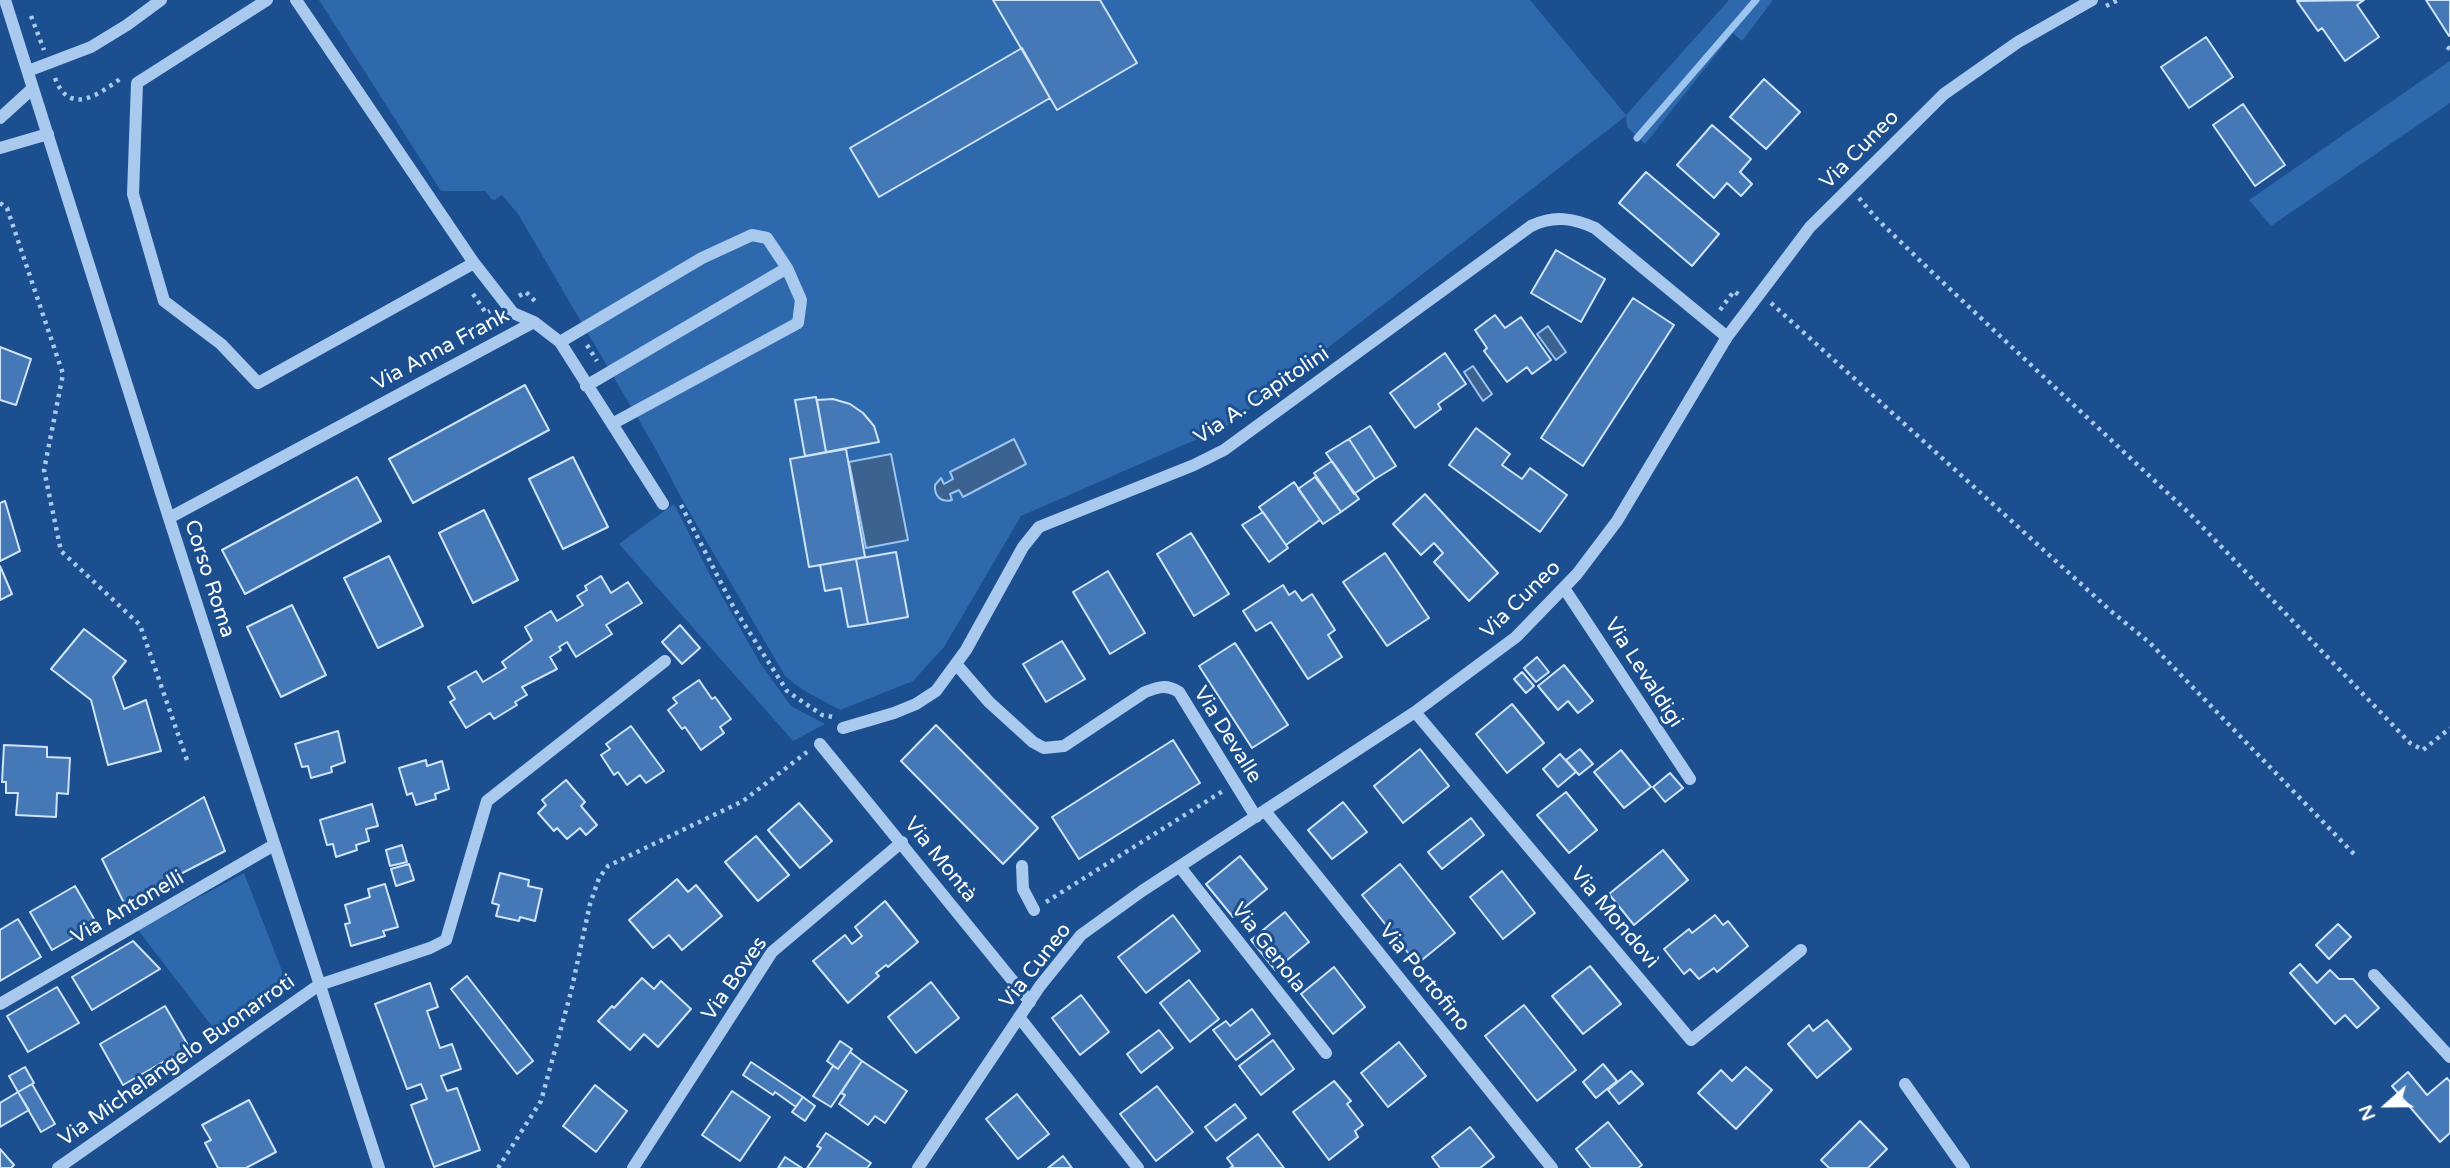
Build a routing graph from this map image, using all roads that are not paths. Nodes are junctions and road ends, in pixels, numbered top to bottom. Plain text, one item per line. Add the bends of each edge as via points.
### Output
1 (5, 0) edge
2 (161, 0) edge
3 (267, 0) edge
4 (296, 0) edge
5 (2095, 5) edge
6 (28, 71) junction
7 (33, 88) junction
8 (0, 118) edge
9 (48, 134) junction
10 (0, 148) edge
11 (474, 263) junction
12 (787, 268) junction
13 (534, 322) junction
14 (1727, 337) junction
15 (560, 342) junction
16 (586, 386) junction
17 (612, 424) junction
18 (663, 503) dead end
19 (169, 518) junction
20 (1564, 588) junction
21 (665, 662) dead end
22 (956, 664) junction
23 (1415, 712) junction
24 (843, 724) road end
25 (820, 744) road end
26 (1690, 779) dead end
27 (1261, 814) junction
28 (902, 842) junction
29 (274, 845) junction
30 (1022, 866) dead end
31 (1180, 867) junction
32 (1034, 910) road end
33 (1801, 950) dead end
34 (2374, 975) dead end
35 (319, 985) junction
36 (1030, 1002) junction
37 (0, 1004) edge
38 (1019, 1017) junction
39 (1326, 1053) dead end
40 (2450, 1057) edge
41 (1905, 1084) dead end
42 (58, 1168) edge
43 (379, 1168) edge
44 (633, 1168) edge
45 (918, 1168) edge
46 (1138, 1168) edge
47 (1552, 1168) edge
48 (1964, 1168) edge

1 - 6 street, Corso Roma
2 - 6 street via 91,47
3 - 11 street via 136,83 134,194 164,301 221,344 258,383
4 - 11 street
5 - 14 street, Via Cuneo via 2018,42 1944,94 1810,228
6 - 7 street, Corso Roma
7 - 8 street
7 - 9 street, Corso Roma
9 - 10 street
9 - 19 street, Corso Roma
11 - 13 street via 513,313
12 - 15 street via 767,238 752,235 702,258
12 - 16 street
12 - 17 street via 801,300 798,323
13 - 15 street, Via Anna Frank
13 - 19 street, Via Anna Frank
14 - 20 street, Via Cuneo via 1617,520
14 - 22 street, Via A. Capitolini via 1595,228 1578,220 1545,220 1224,450 1039,527
15 - 16 street, Via Anna Frank
16 - 17 street, Via Anna Frank
17 - 18 street, Via Anna Frank
19 - 29 street, Corso Roma
20 - 23 street, Via Cuneo via 1516,637
20 - 26 street, Via Levaldigi
21 - 35 street, Via Michelangelo Buonarroti via 487,801 446,940
22 - 24 street, Via A. Capitolini via 936,691 916,704
22 - 27 street, Via Devalle via 989,702 1044,748 1064,747 1145,692 1170,687 1179,692 1235,783
23 - 27 street, Via Cuneo
23 - 33 street, Via Mondovì via 1691,1040
25 - 28 street, Via Montà
27 - 31 street, Via Cuneo
27 - 47 street, Via Portofino
28 - 36 street, Via Montà
28 - 44 street, Via Boves via 772,953
29 - 35 street, Corso Roma
29 - 37 street, Via Antonelli
30 - 32 street via 1023,889
31 - 36 street, Via Cuneo via 1081,935
31 - 39 street, Via Genola
34 - 40 street
35 - 42 street, Via Michelangelo Buonarroti
35 - 43 street, Corso Roma
36 - 38 street, Via Cuneo
38 - 45 street, Via Cuneo
38 - 46 street
41 - 48 street

